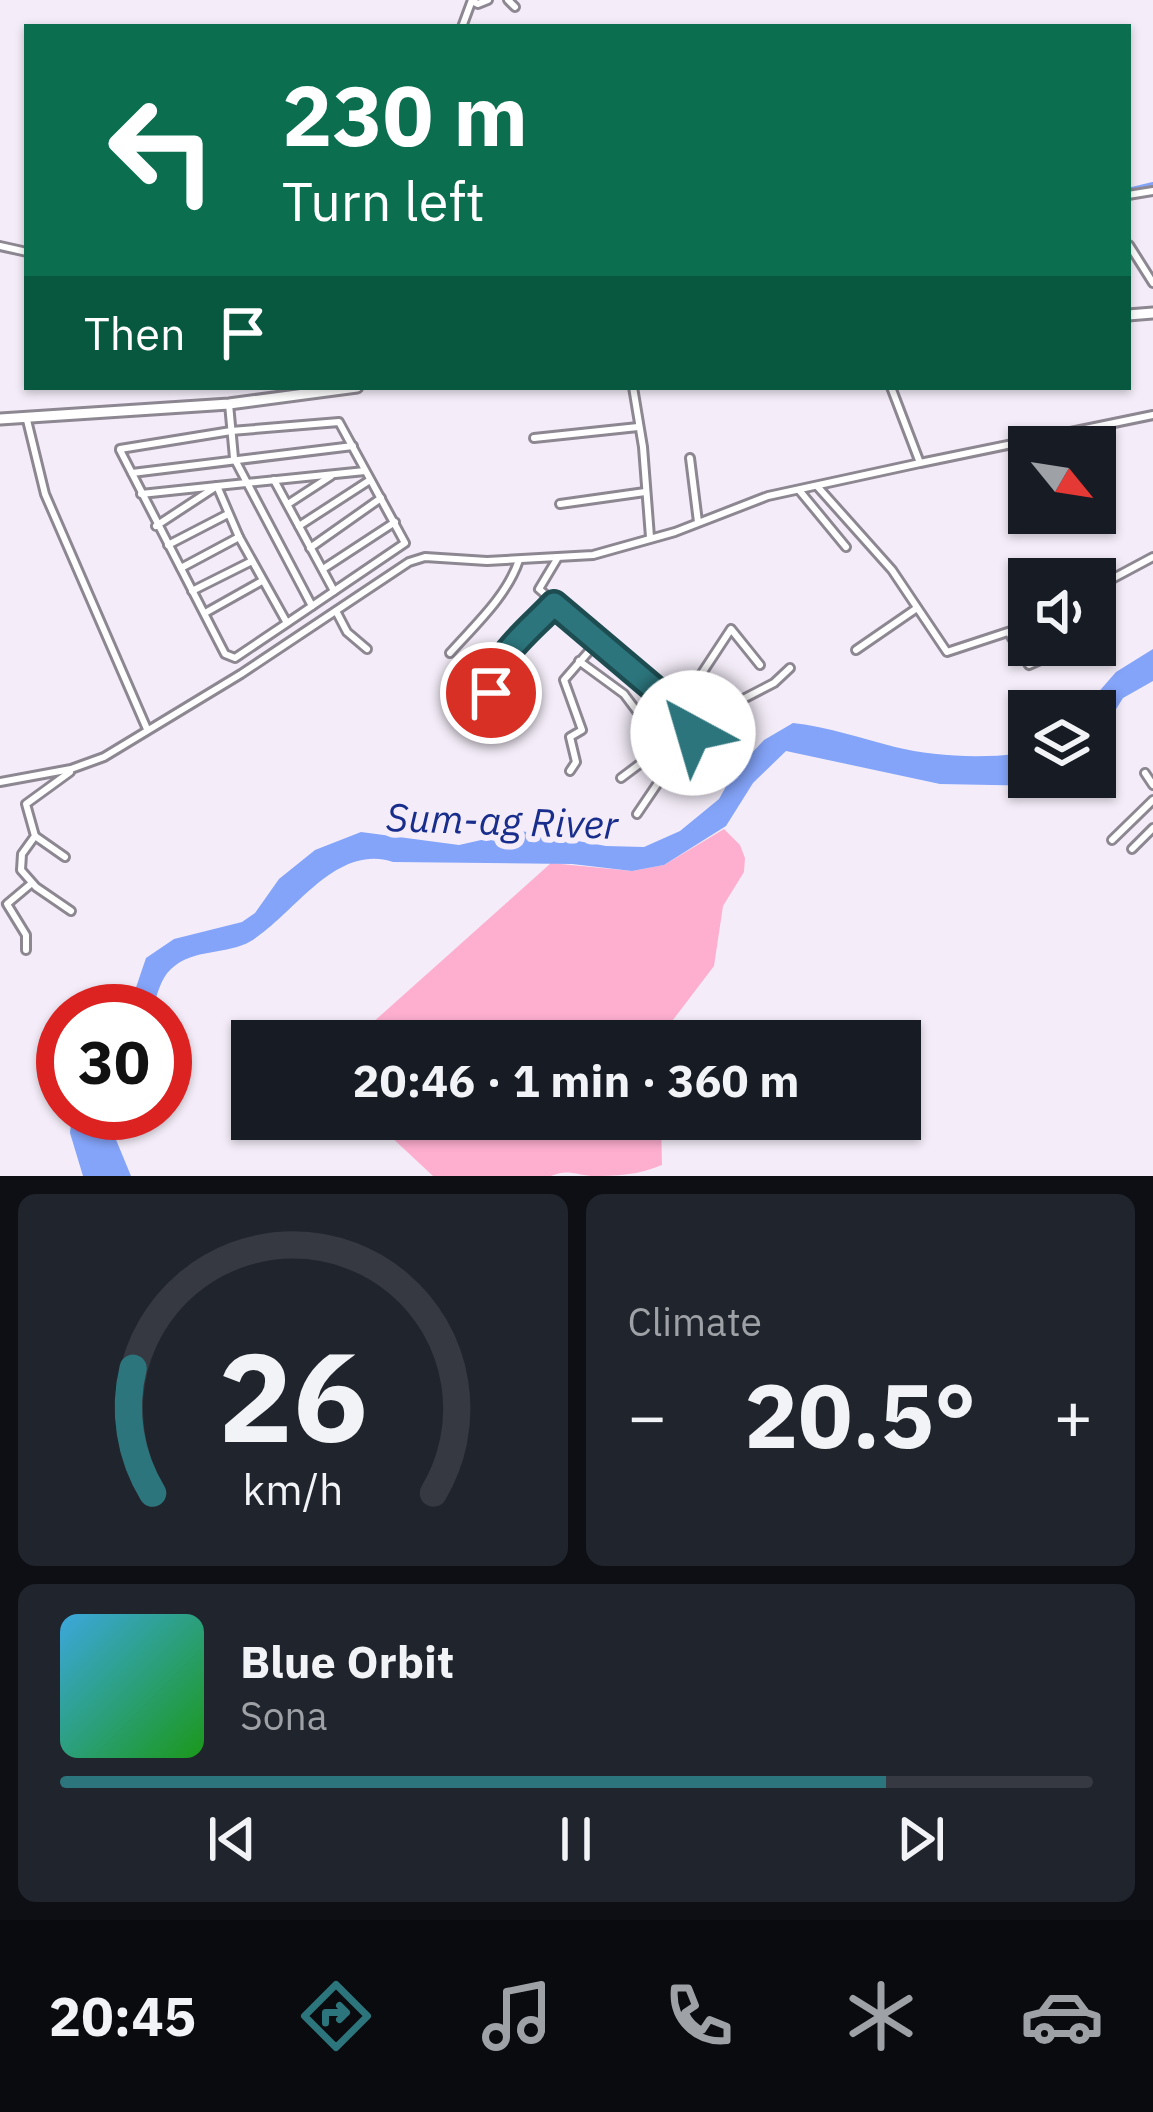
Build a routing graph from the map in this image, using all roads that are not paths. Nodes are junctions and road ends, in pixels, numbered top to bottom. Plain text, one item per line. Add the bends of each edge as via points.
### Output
1 (472, 0) edge
2 (488, 0) edge
3 (508, 0) edge
4 (515, 8) dead end
5 (1131, 248) edge
6 (1153, 283) edge
7 (318, 390) edge
8 (633, 390) edge
9 (891, 390) edge
10 (229, 404) junction
11 (1153, 415) edge
12 (26, 416) junction
13 (0, 419) edge
14 (639, 427) junction
15 (231, 431) junction
16 (534, 439) dead end
17 (352, 446) junction
18 (234, 458) junction
19 (690, 458) dead end
20 (920, 463) junction
21 (365, 471) junction
22 (131, 473) junction
23 (334, 474) junction
24 (274, 480) junction
25 (370, 480) junction
26 (245, 483) junction
27 (218, 486) junction
28 (818, 486) junction
29 (799, 490) junction
30 (644, 492) junction
31 (141, 494) junction
32 (381, 498) junction
33 (288, 504) junction
34 (560, 505) dead end
35 (228, 514) junction
36 (698, 522) junction
37 (394, 523) junction
38 (157, 526) junction
39 (299, 526) junction
40 (239, 537) junction
41 (650, 537) junction
42 (168, 545) junction
43 (846, 547) dead end
44 (310, 548) junction
45 (1153, 557) edge
46 (557, 559) junction
47 (518, 560) junction
48 (252, 561) junction
49 (181, 568) junction
50 (322, 569) junction
51 (1116, 577) edge
52 (262, 581) junction
53 (192, 591) junction
54 (334, 591) junction
55 (554, 604) junction
56 (312, 606) junction
57 (917, 608) junction
58 (336, 611) junction
59 (205, 613) junction
60 (287, 622) junction
61 (1008, 634) edge
62 (597, 642) junction
63 (367, 649) dead end
64 (856, 650) dead end
65 (450, 653) dead end
66 (579, 662) junction
67 (760, 665) dead end
68 (790, 668) dead end
69 (658, 692) junction
70 (674, 718) junction
71 (500, 719) dead end
72 (147, 729) junction
73 (686, 737) junction
74 (77, 767) junction
75 (570, 771) dead end
76 (1145, 773) dead end
77 (621, 778) dead end
78 (0, 782) edge
79 (1153, 784) edge
80 (1153, 800) edge
81 (637, 814) dead end
82 (1153, 829) edge
83 (35, 836) junction
84 (1112, 840) dead end
85 (1132, 849) dead end
86 (65, 856) dead end
87 (32, 884) junction
88 (71, 911) dead end
89 (26, 950) dead end

1 - 2 street
3 - 4 street
5 - 6 street
7 - 10 main road
8 - 14 street
9 - 20 street
10 - 12 main road
10 - 15 street
11 - 20 street
12 - 13 main road
12 - 72 street via 35,466
14 - 16 street
14 - 30 street
15 - 17 street via 333,421
15 - 18 street
15 - 22 street via 121,448
17 - 18 street
17 - 21 street
18 - 22 street
18 - 26 street
19 - 36 street
20 - 28 street
21 - 23 street
21 - 25 street
22 - 31 street
23 - 24 street
23 - 33 street
24 - 26 street
24 - 33 street
25 - 32 street
25 - 39 street
26 - 27 street
26 - 56 street
27 - 31 street
27 - 35 street
27 - 38 street
28 - 29 street
28 - 57 street
29 - 36 street
29 - 43 street
30 - 34 street
30 - 41 street
31 - 38 street
32 - 37 street
32 - 44 street
33 - 39 street
35 - 40 street
35 - 42 street
36 - 41 street
37 - 50 street
37 - 54 street via 405,543
38 - 42 street
39 - 44 street
40 - 48 street
40 - 49 street
41 - 46 street
42 - 49 street
44 - 50 street
45 - 51 street
46 - 47 street
46 - 55 street via 538,586
47 - 58 street via 425,557
47 - 65 street via 495,602
48 - 52 street
48 - 53 street
49 - 53 street
50 - 54 street
52 - 59 street
52 - 60 street
53 - 59 street
54 - 56 street
55 - 62 street
55 - 71 street via 492,675
56 - 60 street
57 - 61 street via 947,652
57 - 64 street
58 - 63 street
58 - 72 street
59 - 60 street via 231,658
62 - 66 street
62 - 69 street
66 - 69 street via 642,718
66 - 75 street via 564,682 582,730 570,736
67 - 70 street via 731,629
68 - 73 street
69 - 70 street
70 - 73 street
70 - 77 street
72 - 74 street
73 - 81 street
74 - 78 street
74 - 83 street via 26,804
76 - 79 street
80 - 84 street
82 - 85 street
83 - 86 street
83 - 87 street via 21,857
87 - 88 street
87 - 89 street via 7,904

